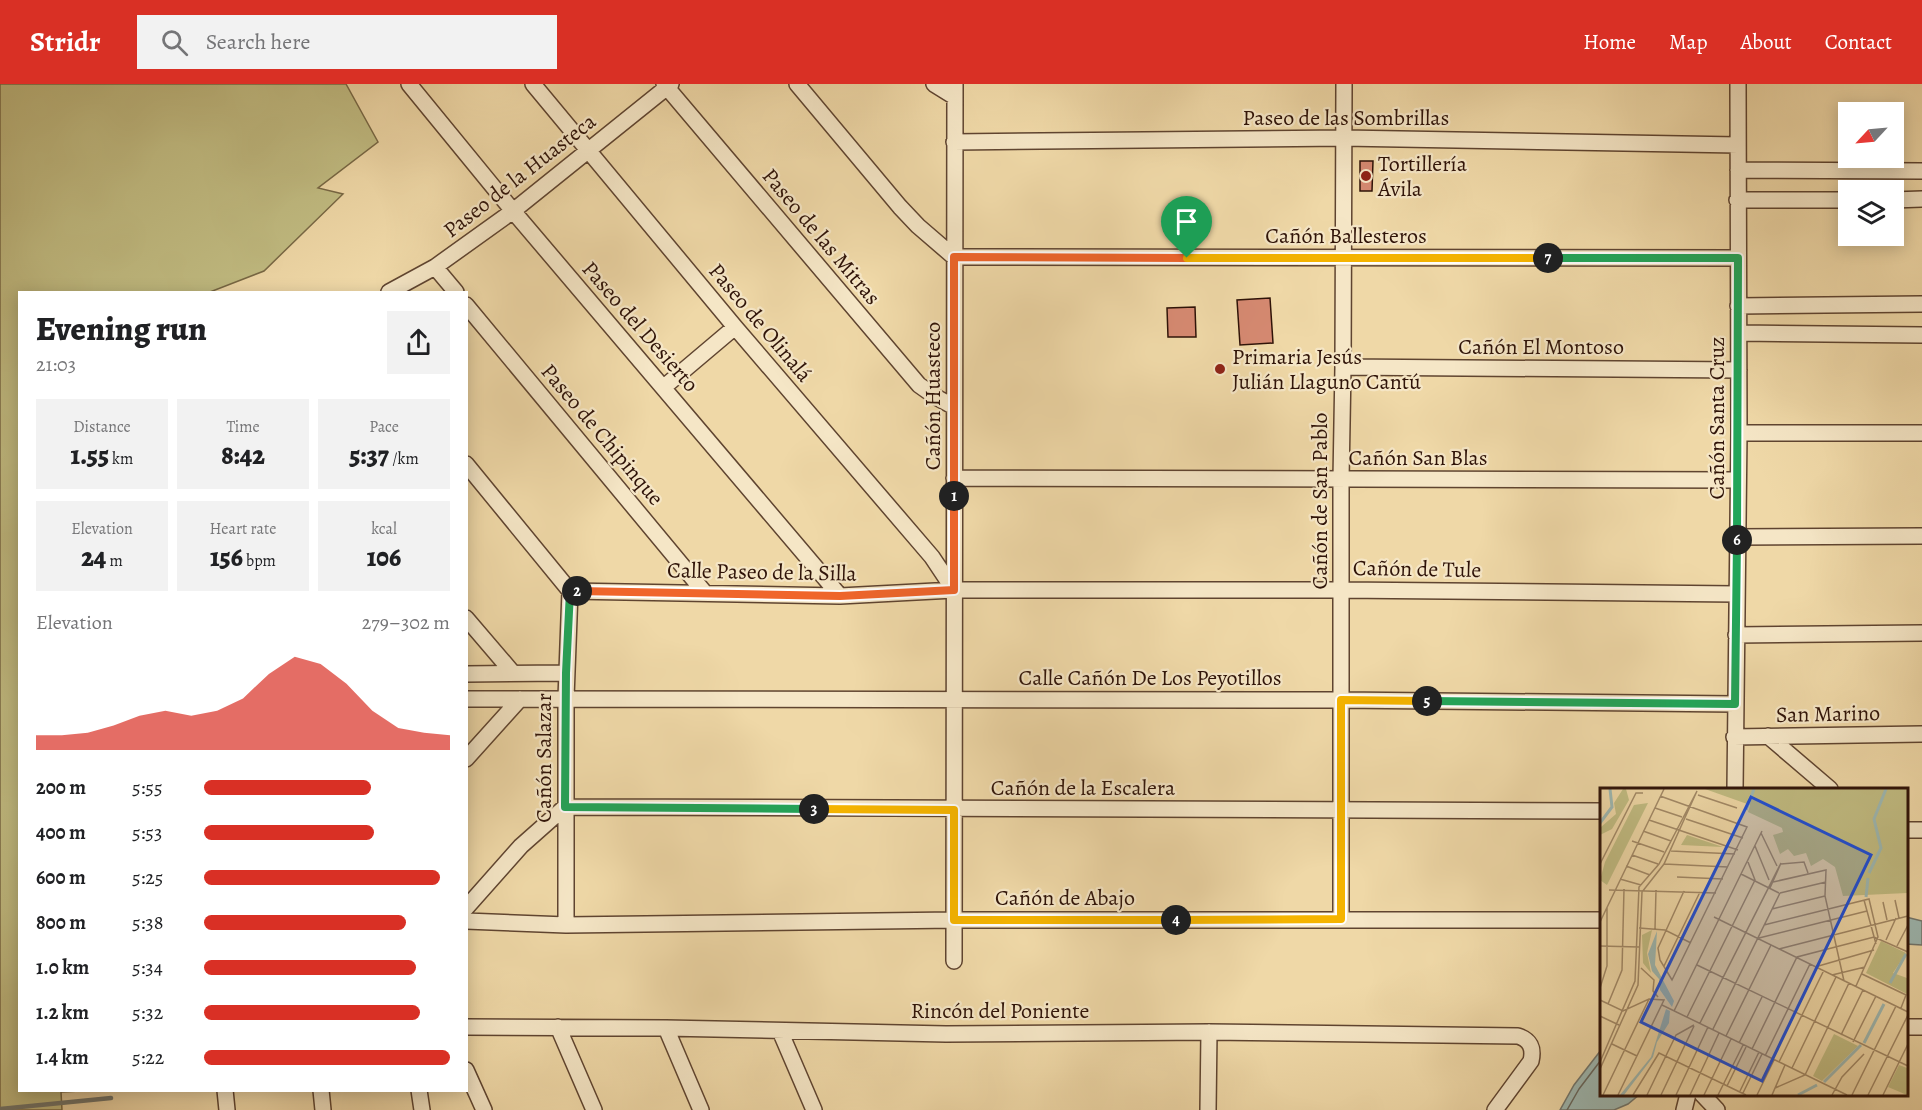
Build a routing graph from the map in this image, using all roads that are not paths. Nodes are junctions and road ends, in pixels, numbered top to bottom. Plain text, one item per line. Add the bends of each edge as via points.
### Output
1 (409, 84) edge
2 (533, 84) edge
3 (797, 84) edge
4 (934, 84) edge
5 (1344, 84) edge
6 (1738, 84) edge
7 (667, 85) edge
8 (955, 90) edge
9 (1344, 138) junction
10 (954, 142) junction
11 (1738, 145) junction
12 (589, 150) junction
13 (1738, 170) junction
14 (1922, 171) edge
15 (1922, 199) edge
16 (1838, 200) edge
17 (1904, 200) edge
18 (1737, 201) junction
19 (513, 211) junction
20 (954, 257) junction
21 (1343, 258) junction
22 (1738, 258) junction
23 (435, 267) junction
24 (391, 291) edge
25 (455, 291) edge
26 (1922, 304) edge
27 (1738, 306) junction
28 (468, 307) edge
29 (735, 327) junction
30 (1739, 333) junction
31 (1922, 335) edge
32 (1343, 367) junction
33 (1738, 370) junction
34 (664, 387) junction
35 (954, 406) junction
36 (1738, 433) junction
37 (1922, 433) edge
38 (468, 466) edge
39 (954, 478) junction
40 (1341, 479) junction
41 (1738, 480) junction
42 (1922, 536) edge
43 (1737, 537) junction
44 (954, 590) junction
45 (1341, 590) junction
46 (570, 591) junction
47 (705, 593) junction
48 (1736, 594) junction
49 (840, 596) junction
50 (468, 620) edge
51 (1922, 633) edge
52 (1736, 635) junction
53 (513, 673) junction
54 (566, 673) junction
55 (468, 674) edge
56 (566, 698) junction
57 (468, 699) edge
58 (520, 699) junction
59 (954, 700) junction
60 (1341, 700) junction
61 (1735, 704) junction
62 (1922, 734) edge
63 (1768, 736) junction
64 (1734, 737) junction
65 (468, 757) edge
66 (1735, 788) edge
67 (1829, 788) edge
68 (565, 807) junction
69 (1341, 809) junction
70 (954, 810) junction
71 (1600, 811) edge
72 (468, 906) edge
73 (1341, 919) junction
74 (954, 920) junction
75 (1600, 920) edge
76 (468, 921) edge
77 (566, 925) junction
78 (954, 961) dead end
79 (468, 1027) edge
80 (558, 1027) junction
81 (666, 1028) junction
82 (780, 1031) junction
83 (1209, 1032) junction
84 (468, 1074) edge
85 (225, 1092) edge
86 (321, 1092) edge
87 (419, 1092) edge
88 (1688, 1095) edge
89 (1703, 1095) edge
90 (227, 1110) edge
91 (323, 1110) edge
92 (422, 1110) edge
93 (484, 1110) edge
94 (594, 1110) edge
95 (701, 1110) edge
96 (814, 1110) edge
97 (1208, 1110) edge
98 (1496, 1110) edge
99 (1684, 1110) edge
100 (1716, 1110) edge

1 - 19 street, Paseo del Desierto
2 - 12 street, Paseo de Olinalá
3 - 20 street via 900,207
4 - 8 street
5 - 9 street, Cañón de San Pablo
6 - 11 street, Cañón Santa Cruz
7 - 12 street, Paseo de la Huasteca
7 - 35 street, Paseo de las Mitras via 919,385
8 - 10 street, Cañón Huasteco
9 - 10 street, Paseo de las Sombrillas
9 - 11 street, Paseo de las Sombrillas
9 - 21 street, Cañón de San Pablo
10 - 20 street, Cañón Huasteco
11 - 13 street, Cañón Santa Cruz
12 - 19 street, Paseo de la Huasteca
12 - 29 street, Paseo de Olinalá
13 - 14 street
13 - 18 street, Cañón Santa Cruz
15 - 17 street
16 - 18 street
18 - 22 street, Cañón Santa Cruz
19 - 23 street, Paseo de la Huasteca
19 - 34 street, Paseo del Desierto
20 - 21 street, Cañón Ballesteros
20 - 35 street, Cañón Huasteco
21 - 22 street, Cañón Ballesteros
21 - 32 street, Cañón de San Pablo
22 - 27 street, Cañón Santa Cruz
23 - 24 street, Paseo de la Huasteca
23 - 25 street
26 - 27 street
27 - 30 street, Cañón Santa Cruz
28 - 47 street, Paseo de Chipinque
29 - 34 street
29 - 44 street, Paseo de Olinalá via 932,557
30 - 31 street
30 - 33 street, Cañón Santa Cruz
32 - 33 street, Cañón El Montoso
32 - 40 street, Cañón de San Pablo
33 - 36 street, Cañón Santa Cruz
34 - 49 street, Paseo del Desierto
35 - 39 street, Cañón Huasteco
36 - 37 street
36 - 41 street, Cañón Santa Cruz
38 - 46 street
39 - 40 street, Cañón San Blas
39 - 44 street, Cañón Huasteco
40 - 41 street, Cañón San Blas
40 - 45 street, Cañón de San Pablo
41 - 43 street, Cañón Santa Cruz
42 - 43 street
43 - 48 street, Cañón Santa Cruz
44 - 45 street, Cañón de Tule
44 - 49 street, Calle Paseo de la Silla
44 - 59 street, Cañón Huasteco
45 - 48 street, Cañón de Tule
45 - 60 street, Cañón de San Pablo
46 - 47 street, Calle Paseo de la Silla
46 - 54 street, Cañón Salazar
47 - 49 street, Calle Paseo de la Silla
48 - 52 street, Cañón Santa Cruz
50 - 53 street
51 - 52 street
52 - 61 street, Cañón Santa Cruz
53 - 54 street
53 - 55 street
54 - 56 street, Cañón Salazar
56 - 58 street, Calle Cañón De Los Peyotillos
56 - 59 street, Calle Cañón De Los Peyotillos
56 - 68 street, Cañón Salazar
57 - 58 street, Calle Cañón De Los Peyotillos
58 - 65 street
59 - 60 street, Calle Cañón De Los Peyotillos
59 - 70 street, Cañón Huasteco
60 - 61 street, Calle Cañón De Los Peyotillos
60 - 69 street, Cañón de San Pablo
61 - 64 street, Cañón Santa Cruz
62 - 63 street, San Marino
63 - 64 street, San Marino
63 - 67 street
64 - 66 street, Cañón Santa Cruz
68 - 70 street, Cañón de la Escalera
68 - 72 street via 521,846
68 - 77 street, Cañón Salazar
69 - 70 street, Cañón de la Escalera
69 - 71 street, Cañón de la Escalera
69 - 73 street, Cañón de San Pablo
70 - 74 street, Cañón Huasteco
73 - 74 street, Cañón de Abajo
73 - 75 street, Cañón de Abajo
74 - 77 street, Cañón de Abajo
74 - 78 street, Cañón Huasteco
76 - 77 street, Cañón de Abajo
79 - 80 street, Rincón del Poniente
80 - 81 street, Rincón del Poniente
80 - 94 street
81 - 82 street, Rincón del Poniente
81 - 95 street
82 - 83 street, Rincón del Poniente
82 - 96 street
83 - 97 street
83 - 98 street, Rincón del Poniente via 1525,1038 1531,1044 1531,1061
84 - 93 street
85 - 90 street
86 - 91 street
87 - 92 street
88 - 99 street
89 - 100 street

